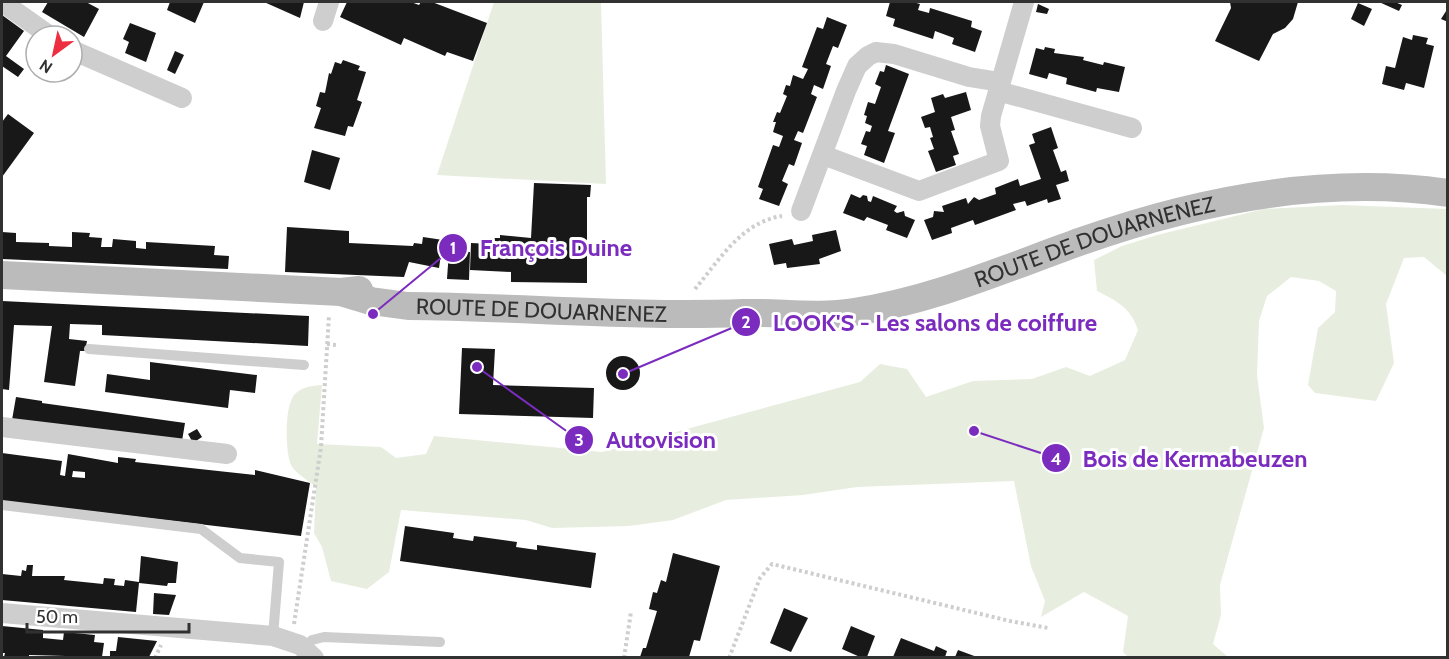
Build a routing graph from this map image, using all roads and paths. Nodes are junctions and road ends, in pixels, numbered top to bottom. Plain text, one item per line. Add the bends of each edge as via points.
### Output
1 (2, 2) edge
2 (329, 2) edge
3 (1024, 2) edge
4 (323, 21) dead end
5 (33, 24) edge
6 (84, 55) edge
7 (999, 86) junction
8 (183, 98) dead end
9 (1132, 128) dead end
10 (823, 155) junction
11 (1448, 193) edge
12 (801, 211) joint
13 (2, 275) edge
14 (335, 291) junction
15 (685, 301) junction
16 (745, 313) junction
17 (327, 344) junction
18 (336, 345) dead end
19 (89, 349) dead end
20 (303, 364) dead end
21 (2, 428) edge
22 (226, 454) dead end
23 (2, 505) edge
24 (631, 612) dead end
25 (2, 613) edge
26 (1048, 628) dead end
27 (440, 642) dead end
28 (296, 646) edge
29 (624, 657) edge
30 (729, 657) edge

1 - 5 street
2 - 4 street
3 - 7 street
6 - 8 street
7 - 9 street
7 - 10 street via 876,52 857,66
7 - 10 street via 990,126 999,161 919,191
10 - 12 street
11 - 16 main road, ROUTE DE DOUARNENEZ via 1344,188 1232,199 1129,225 916,300 830,315
12 - 15 path via 763,219 745,231
13 - 14 main road, ROUTE DE DOUARNENEZ
14 - 15 main road, ROUTE DE DOUARNENEZ via 409,289
14 - 16 main road, ROUTE DE DOUARNENEZ via 408,306 677,316
14 - 17 path
15 - 16 main road, ROUTE DE DOUARNENEZ
17 - 18 path
17 - 28 path via 321,447
19 - 20 lane
21 - 22 street
23 - 28 lane via 201,528 240,558 279,562
24 - 29 path
25 - 28 street
26 - 30 path via 772,564 760,578
27 - 28 lane via 324,637

